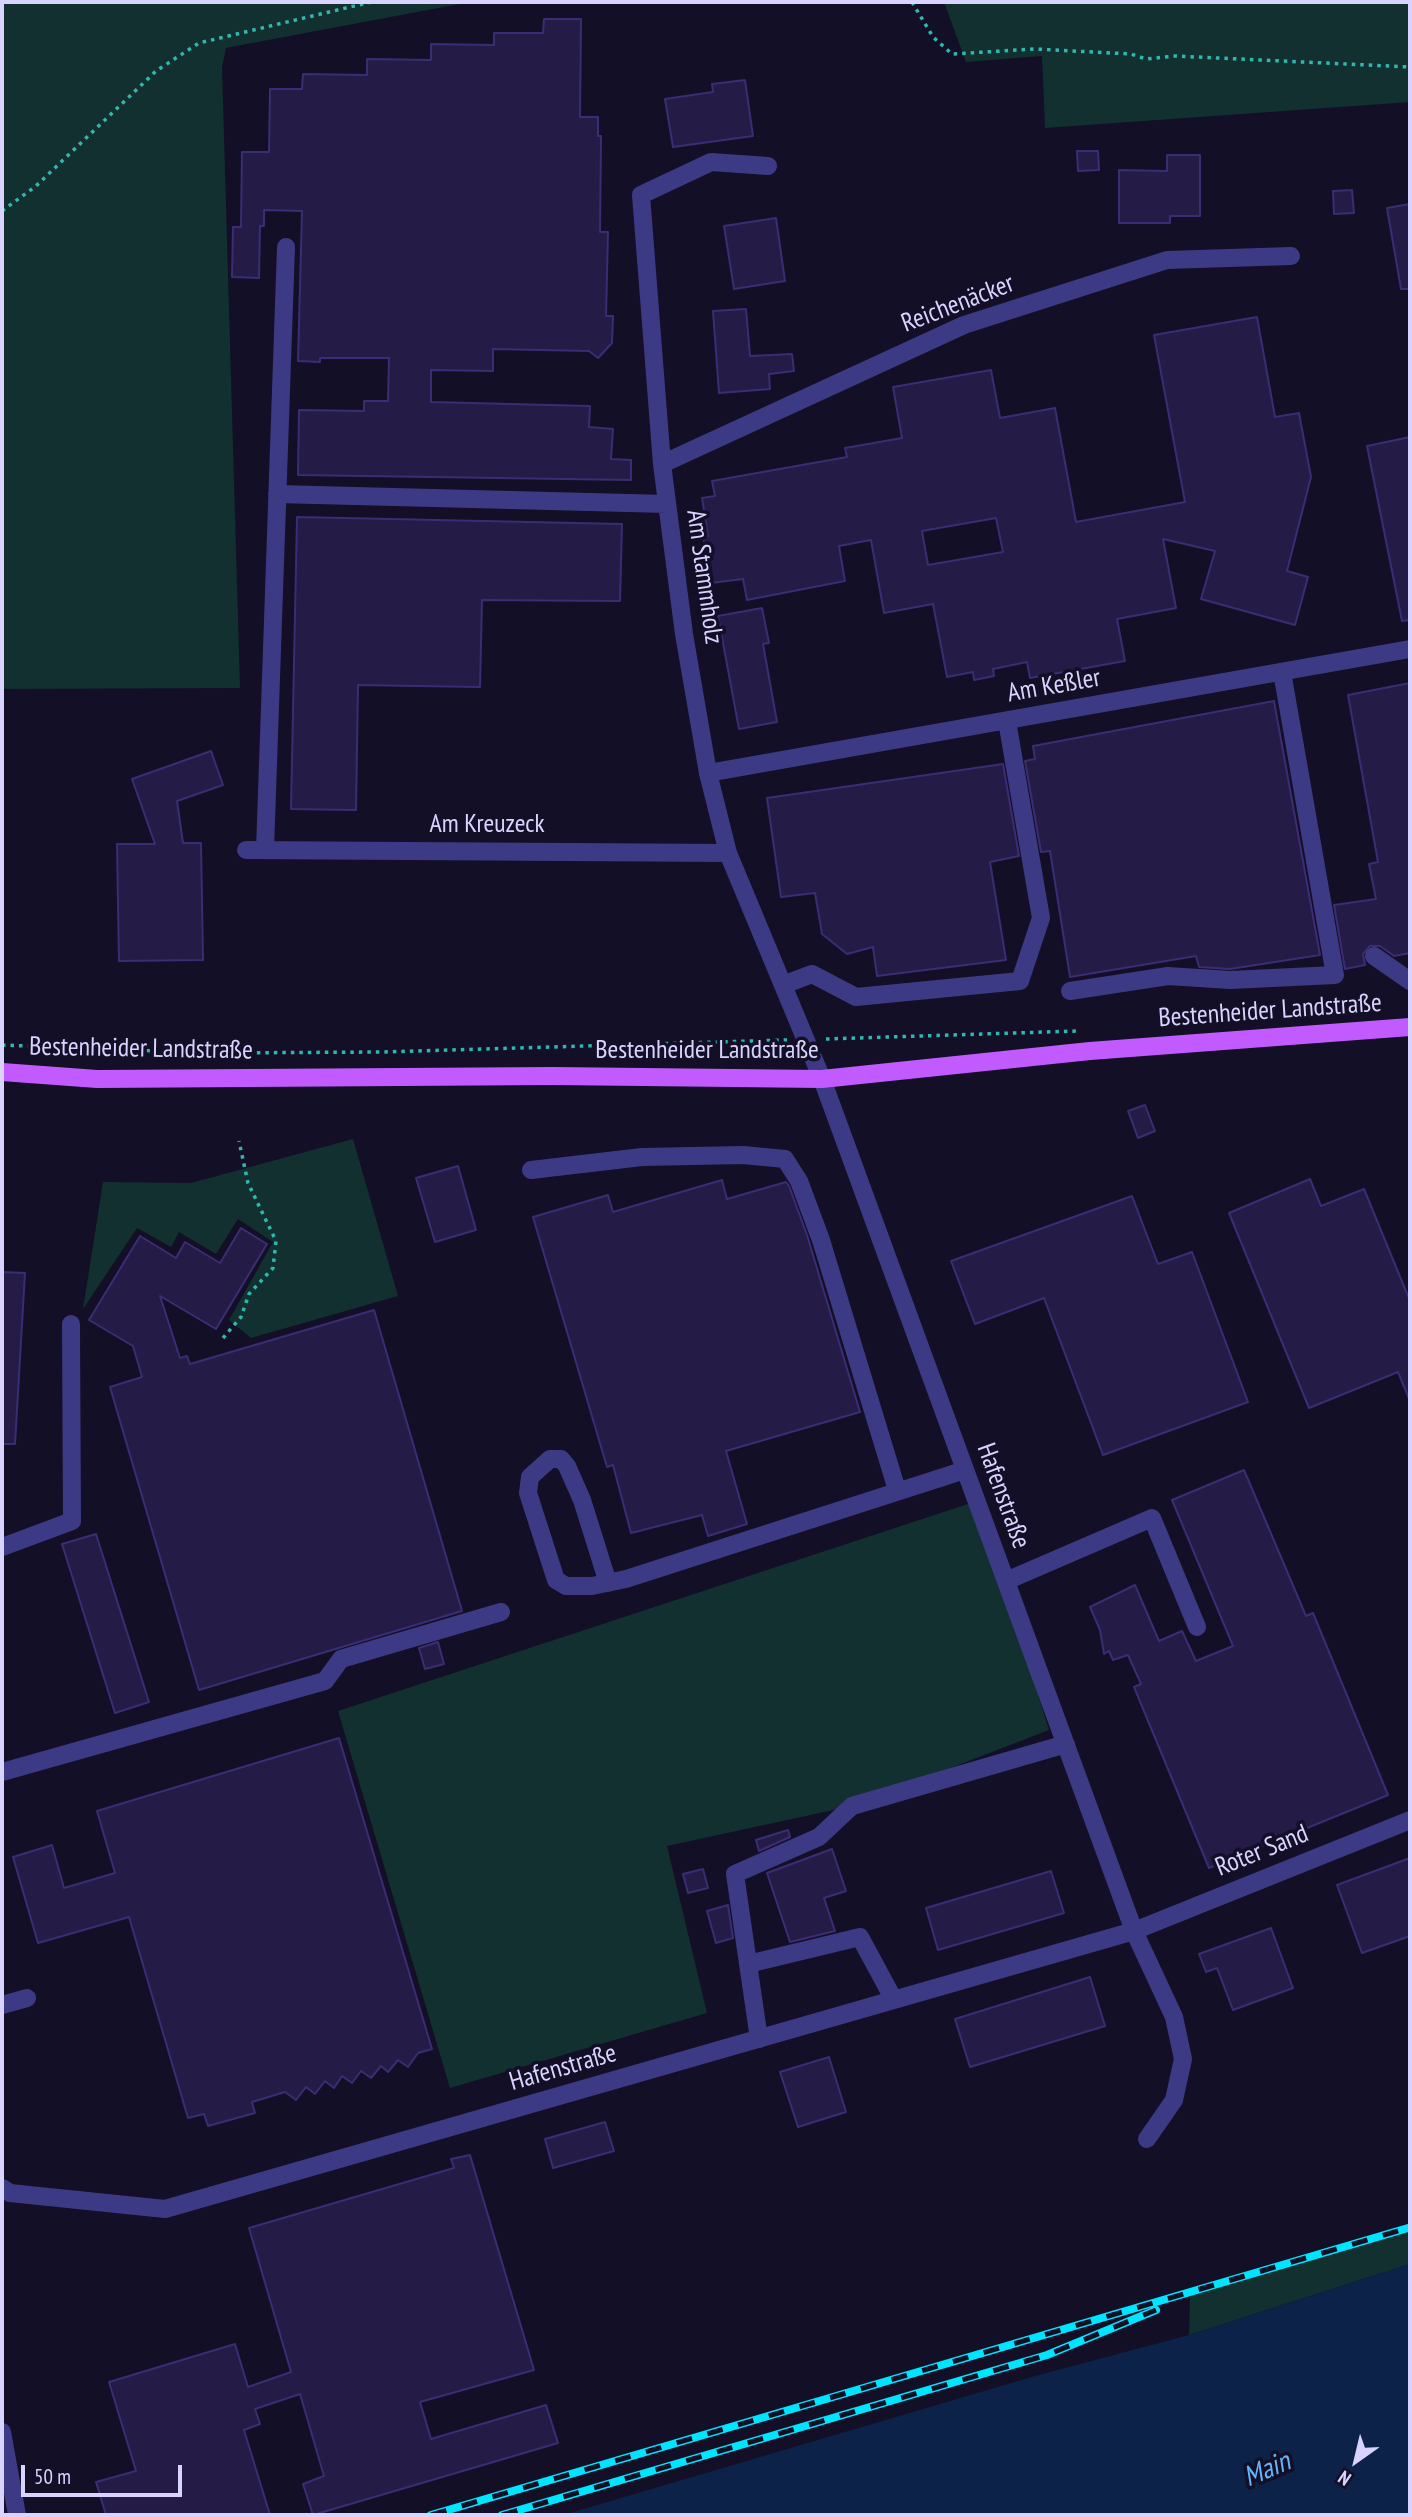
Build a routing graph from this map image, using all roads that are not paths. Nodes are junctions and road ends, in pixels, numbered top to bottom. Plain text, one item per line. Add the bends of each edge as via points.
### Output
1 (768, 166) dead end
2 (286, 247) dead end
3 (1291, 256) dead end
4 (662, 464) junction
5 (277, 495) junction
6 (667, 504) junction
7 (1410, 649) edge
8 (1282, 672) junction
9 (1007, 721) junction
10 (708, 774) junction
11 (246, 850) dead end
12 (265, 850) junction
13 (728, 853) junction
14 (1374, 956) dead end
15 (1410, 981) edge
16 (783, 985) junction
17 (1070, 991) dead end
18 (1410, 1027) edge
19 (2, 1072) edge
20 (822, 1079) junction
21 (531, 1170) dead end
22 (71, 1324) dead end
23 (965, 1470) junction
24 (897, 1490) junction
25 (2, 1547) edge
26 (1006, 1581) junction
27 (608, 1583) junction
28 (501, 1612) dead end
29 (1197, 1627) dead end
30 (1066, 1744) junction
31 (2, 1772) edge
32 (1410, 1820) edge
33 (1134, 1931) junction
34 (748, 1964) junction
35 (27, 1998) dead end
36 (894, 2000) junction
37 (2, 2005) edge
38 (759, 2039) junction
39 (1147, 2139) dead end
40 (5, 2196) edge
41 (2, 2432) edge
42 (17, 2515) edge

1 - 4 street, Am Stammholz via 711,162 641,195
2 - 5 street
3 - 4 street, Reichenäcker via 1167,260 964,325
4 - 6 street, Am Stammholz
5 - 6 street
5 - 12 street
6 - 10 street, Am Stammholz
7 - 8 street, Am Keßler
8 - 9 street, Am Keßler
8 - 17 street via 1335,975 1230,980 1168,976
9 - 10 street, Am Keßler
9 - 16 street via 1041,918 1020,981 856,997 812,974
10 - 13 street, Am Stammholz
11 - 12 street, Am Kreuzeck
12 - 13 street, Am Kreuzeck
13 - 16 street, Am Stammholz
14 - 15 street
16 - 20 street, Am Stammholz
18 - 20 main road, Bestenheider Landstraße via 1090,1051
19 - 20 main road, Bestenheider Landstraße via 97,1079
20 - 23 street, Hafenstraße
21 - 24 street via 642,1157 785,1159 799,1181 821,1240
22 - 25 street via 72,1521
23 - 24 street
23 - 26 street, Hafenstraße
24 - 27 street
26 - 29 street via 1152,1518
26 - 30 street, Hafenstraße
27 - 27 street via 566,1586 556,1580 528,1493 530,1477 550,1459 561,1459 567,1466
28 - 31 street via 341,1659 325,1681
30 - 33 street, Hafenstraße
30 - 34 street via 852,1806 819,1838 735,1874
32 - 33 street, Roter Sand
33 - 36 street, Hafenstraße
33 - 39 street, Hafenstraße via 1174,2017 1183,2059 1174,2100
34 - 36 street via 860,1937
34 - 38 street
35 - 37 street
36 - 38 street, Hafenstraße
38 - 40 street, Hafenstraße via 165,2209
41 - 42 street

